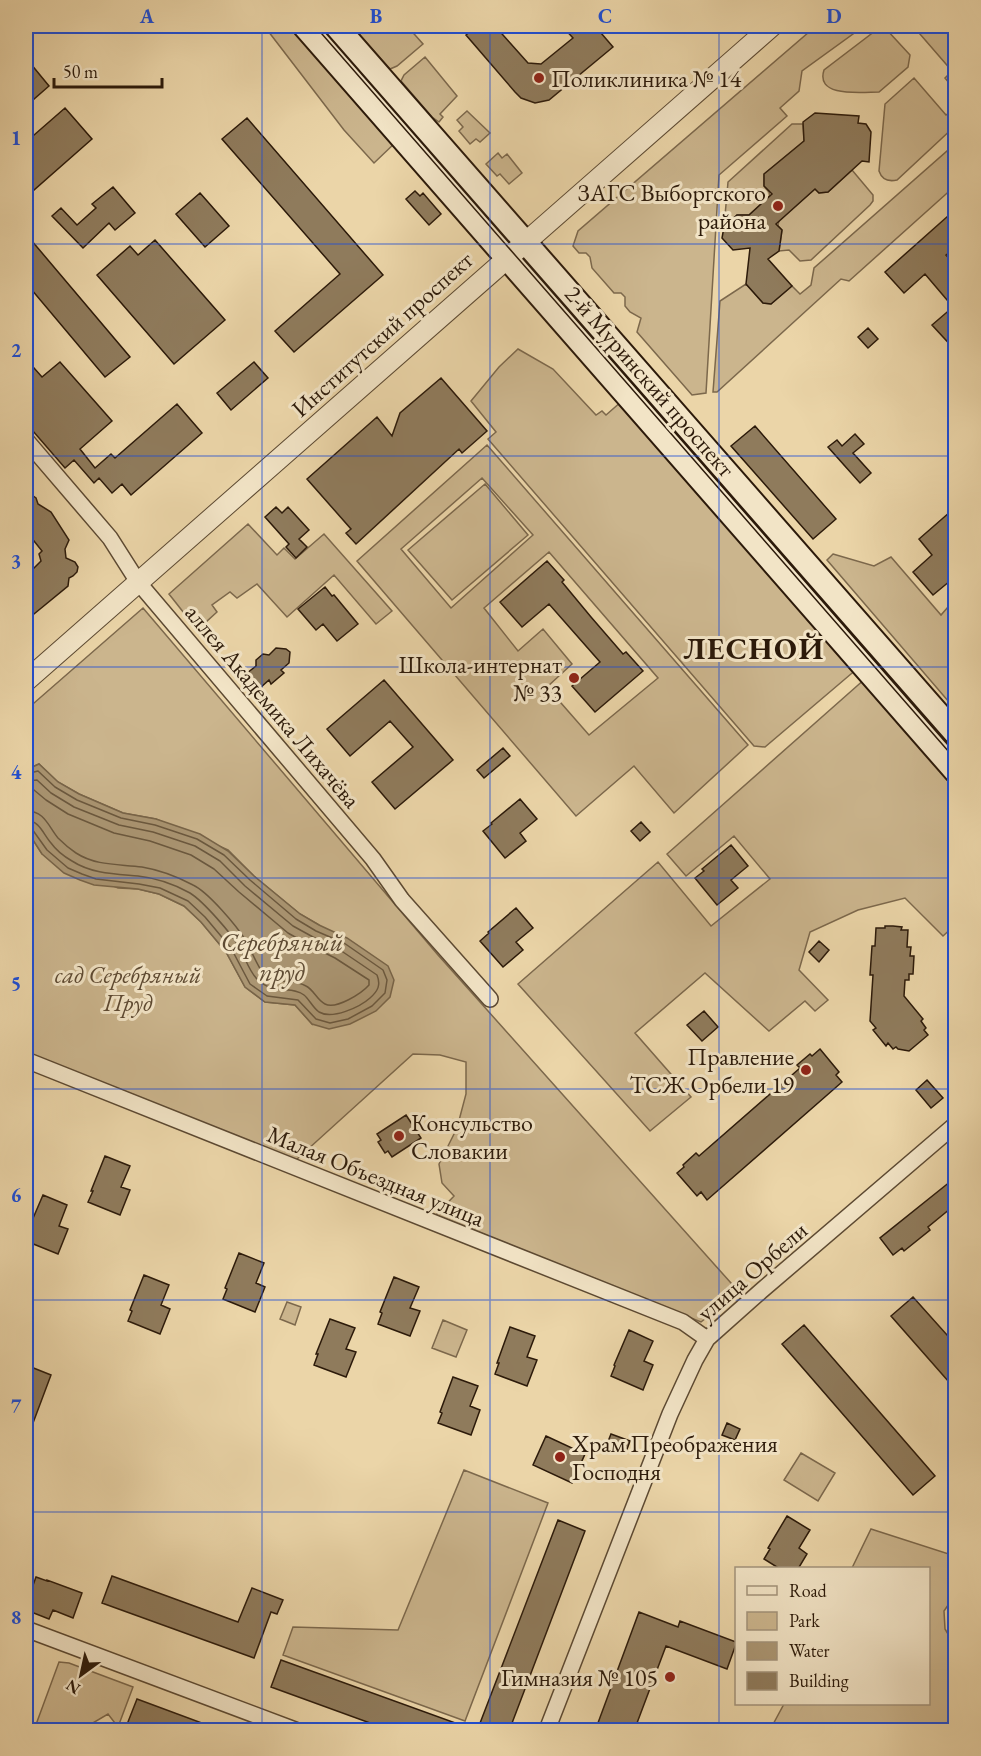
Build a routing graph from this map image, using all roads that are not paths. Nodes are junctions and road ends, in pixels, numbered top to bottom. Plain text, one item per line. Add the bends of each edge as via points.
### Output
1 (304, 26) edge
2 (336, 26) edge
3 (772, 26) edge
4 (525, 241) junction
5 (506, 257) junction
6 (26, 440) edge
7 (138, 582) junction
8 (26, 681) edge
9 (956, 734) edge
10 (956, 772) edge
11 (490, 999) dead end
12 (26, 1060) edge
13 (956, 1124) edge
14 (707, 1338) junction
15 (26, 1629) edge
16 (295, 1731) edge
17 (547, 1731) edge

1 - 5 main road, 2-й Муринский проспект
2 - 4 main road, 2-й Муринский проспект
3 - 4 street, Институтский проспект
4 - 5 street, Институтский проспект
4 - 9 main road, 2-й Муринский проспект
5 - 7 street, Институтский проспект
5 - 10 main road, 2-й Муринский проспект
6 - 7 street, аллея Академика Лихачёва via 110,538
7 - 8 street, Институтский проспект
7 - 11 street, аллея Академика Лихачёва via 373,859 402,900
12 - 14 street, Малая Объездная улица via 683,1322
13 - 14 street, улица Орбели
14 - 17 street, улица Орбели via 670,1414
15 - 16 street

